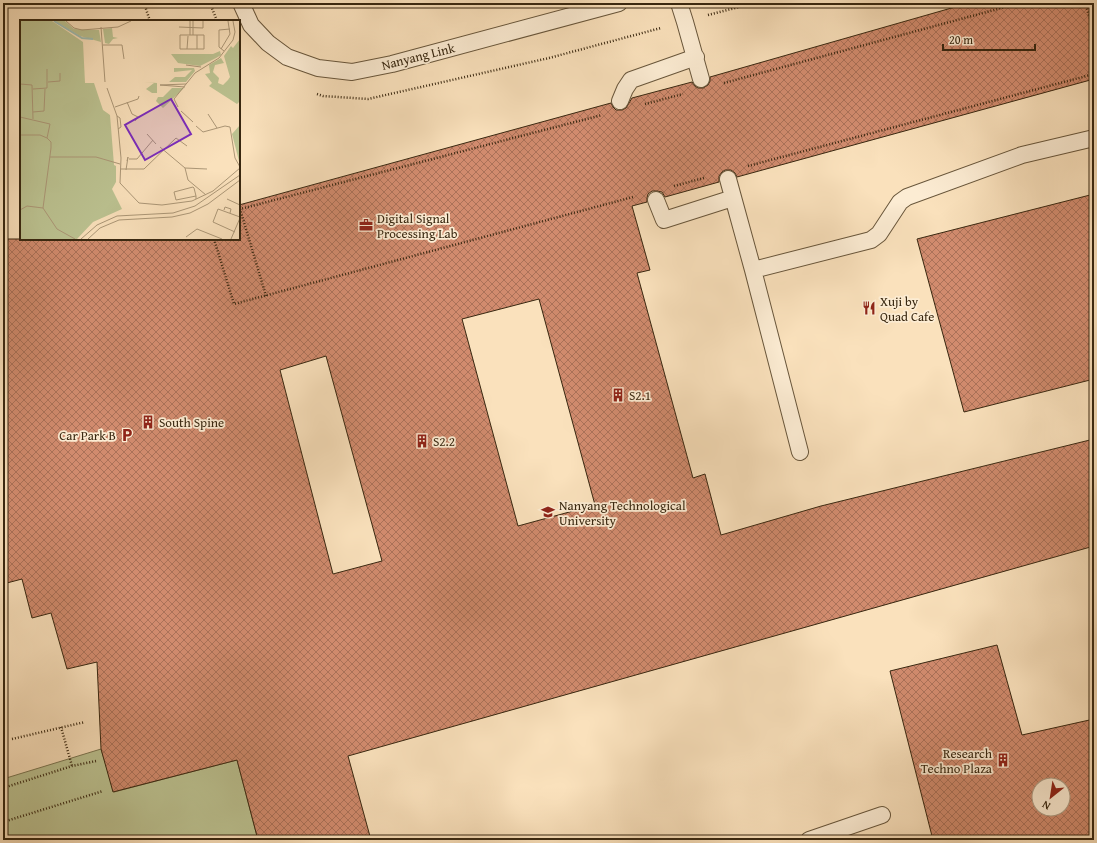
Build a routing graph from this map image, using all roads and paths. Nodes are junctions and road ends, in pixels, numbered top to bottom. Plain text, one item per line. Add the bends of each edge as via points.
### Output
1 (144, 3) edge
2 (210, 3) edge
3 (241, 3) edge
4 (619, 3) edge
5 (679, 3) edge
6 (1020, 3) edge
7 (1085, 3) edge
8 (150, 20) edge
9 (217, 20) edge
10 (1094, 31) edge
11 (696, 57) junction
12 (1094, 74) edge
13 (701, 79) dead end
14 (719, 84) dead end
15 (689, 92) dead end
16 (620, 101) dead end
17 (638, 106) dead end
18 (608, 113) dead end
19 (1094, 138) edge
20 (741, 168) dead end
21 (711, 176) dead end
22 (728, 179) dead end
23 (668, 188) dead end
24 (638, 196) dead end
25 (733, 198) junction
26 (656, 200) dead end
27 (214, 240) edge
28 (753, 270) junction
29 (266, 296) junction
30 (800, 452) dead end
31 (85, 722) dead end
32 (61, 727) junction
33 (12, 739) dead end
34 (96, 761) dead end
35 (72, 766) junction
36 (3, 788) edge
37 (102, 791) dead end
38 (882, 815) dead end
39 (3, 822) edge
40 (809, 840) edge

1 - 8 path
2 - 9 path
3 - 4 lane, Nanyang Link via 251,25 268,43 287,57 318,68 352,72 392,64
5 - 11 lane
6 - 14 path
7 - 10 path
11 - 13 lane
11 - 16 lane via 631,80
12 - 20 path
15 - 17 path
18 - 29 path via 240,209
19 - 28 lane via 1022,155 907,197 900,202 879,234 871,240
21 - 23 path
22 - 25 lane
24 - 29 path
25 - 26 lane via 664,220
25 - 28 lane
27 - 29 path via 234,304
28 - 30 lane
31 - 32 path
32 - 33 path
32 - 35 path
34 - 35 path
35 - 36 path
37 - 39 path
38 - 40 lane

